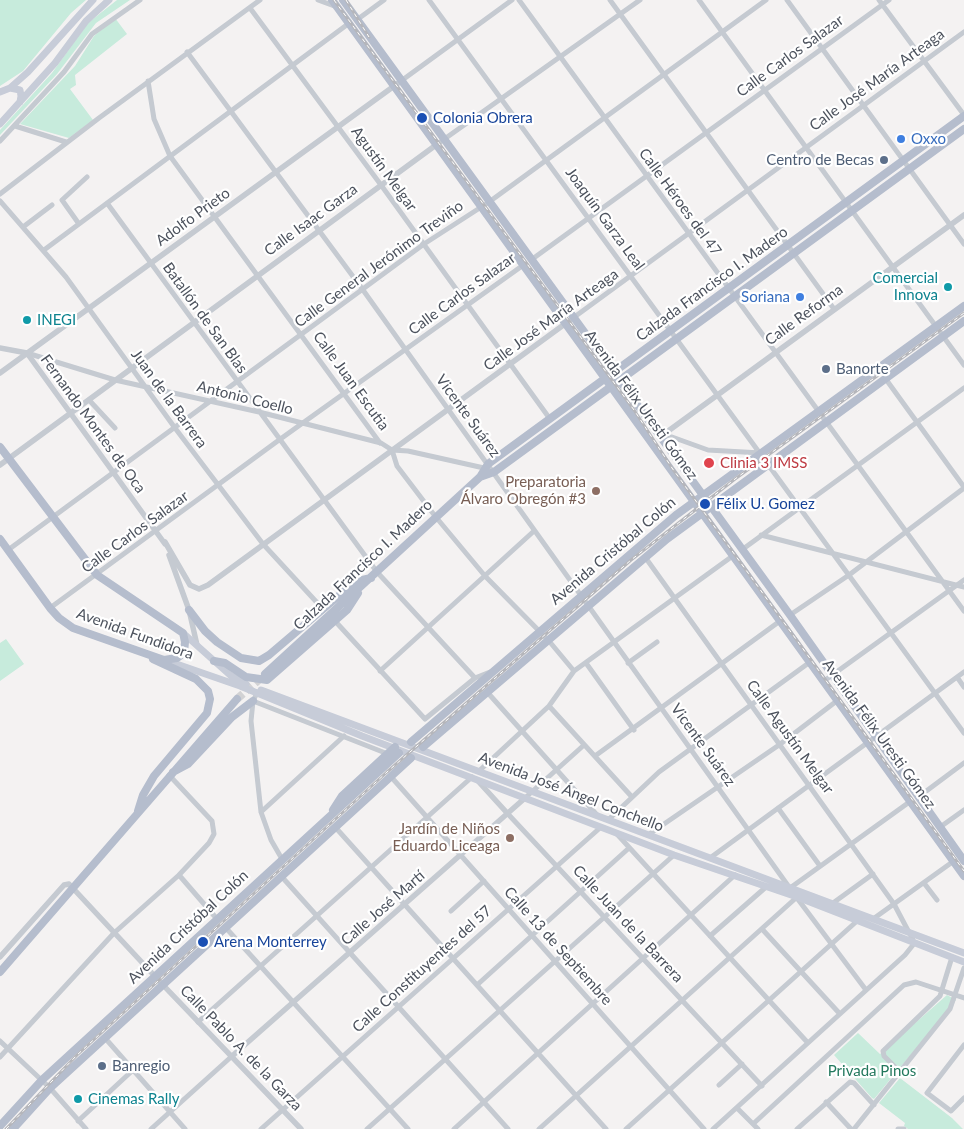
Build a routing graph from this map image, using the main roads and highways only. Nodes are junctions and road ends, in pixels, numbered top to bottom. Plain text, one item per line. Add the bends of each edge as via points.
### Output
1 (93, 0) edge
2 (109, 0) edge
3 (343, 0) edge
4 (334, 3) edge
5 (28, 72) junction
6 (38, 83) junction
7 (10, 88) junction
8 (0, 92) edge
9 (19, 105) junction
10 (964, 115) edge
11 (0, 124) edge
12 (964, 129) edge
13 (964, 306) edge
14 (964, 321) edge
15 (614, 374) junction
16 (607, 379) junction
17 (620, 382) junction
18 (612, 387) junction
19 (0, 447) edge
20 (480, 477) junction
21 (703, 494) junction
22 (694, 501) junction
23 (711, 505) junction
24 (702, 511) junction
25 (0, 539) edge
26 (370, 578) junction
27 (361, 586) junction
28 (190, 610) road end
29 (183, 633) junction
30 (147, 655) junction
31 (164, 660) junction
32 (214, 661) junction
33 (265, 674) tunnel mouth
34 (240, 686) joint
35 (237, 699) tunnel mouth
36 (253, 701) road end
37 (411, 742) dead end
38 (397, 750) junction
39 (420, 753) junction
40 (171, 774) junction
41 (476, 776) junction
42 (906, 787) junction
43 (137, 814) junction
44 (598, 817) junction
45 (328, 818) junction
46 (601, 827) junction
47 (336, 828) junction
48 (282, 860) junction
49 (964, 861) edge
50 (964, 876) edge
51 (282, 877) junction
52 (964, 953) edge
53 (964, 962) edge
54 (0, 972) edge
55 (0, 1126) edge
56 (13, 1129) edge

1 - 5 main road
2 - 6 main road via 86,21
3 - 15 main road, Avenida Félix Uresti Gómez
4 - 16 main road, Avenida Félix Uresti Gómez
5 - 6 main road via 28,84
5 - 7 main road
6 - 9 main road
7 - 8 main road
7 - 9 main road via 21,92
9 - 11 main road
10 - 15 main road, Calzada Francisco I. Madero
12 - 17 main road, Calzada Francisco I. Madero
13 - 21 main road, Avenida Cristóbal Colón
14 - 23 main road, Avenida Cristóbal Colón
15 - 16 main road, Calzada Francisco I. Madero
15 - 17 main road, Avenida Félix Uresti Gómez
16 - 18 main road, Avenida Félix Uresti Gómez
16 - 20 main road, Calzada Francisco I. Madero via 486,466
17 - 18 main road, Calzada Francisco I. Madero
17 - 21 main road, Avenida Félix Uresti Gómez
18 - 20 main road, Calzada Francisco I. Madero via 494,472
18 - 22 main road, Avenida Félix Uresti Gómez
19 - 29 main road via 97,575
20 - 26 main road, Calzada Francisco I. Madero
21 - 22 main road, Avenida Cristóbal Colón
21 - 23 main road, Avenida Félix Uresti Gómez
22 - 24 main road, Avenida Félix Uresti Gómez
22 - 37 main road, Avenida Cristóbal Colón
23 - 24 main road, Avenida Cristóbal Colón
23 - 42 main road, Avenida Félix Uresti Gómez via 902,775
24 - 39 main road, Avenida Cristóbal Colón via 587,606
24 - 42 main road, Avenida Félix Uresti Gómez via 892,774
25 - 30 main road, Avenida Fundidora via 59,618 73,628
26 - 27 main road, Calzada Francisco I. Madero
26 - 28 main road via 358,581 322,608 269,656 254,662 235,655 209,636
27 - 32 main road via 350,606 267,680 246,676 225,663
27 - 33 main road, Calzada Francisco I. Madero
29 - 31 main road via 184,652 177,658
29 - 32 main road, Avenida José Ángel Conchello
30 - 31 main road, Avenida Fundidora
30 - 43 main road via 196,679 208,691 210,699 203,719 162,765 148,786
31 - 34 main road, Avenida Fundidora
32 - 39 main road, Avenida José Ángel Conchello via 242,683
34 - 38 main road, Avenida José Ángel Conchello
35 - 40 main road
36 - 40 main road via 232,717 188,764
38 - 39 main road, Avenida José Ángel Conchello
38 - 45 main road, Avenida Cristóbal Colón
38 - 45 main road via 388,754 342,796
39 - 41 main road, Avenida José Ángel Conchello
39 - 47 main road, Avenida Cristóbal Colón
39 - 47 main road
40 - 43 main road
41 - 44 main road, Avenida José Ángel Conchello via 534,792
41 - 46 main road, Avenida José Ángel Conchello
42 - 49 main road, Avenida Félix Uresti Gómez
42 - 50 main road, Avenida Félix Uresti Gómez
43 - 54 main road
44 - 46 main road
44 - 52 main road, Avenida José Ángel Conchello
45 - 48 main road, Avenida Cristóbal Colón
46 - 53 main road, Avenida José Ángel Conchello via 797,897
47 - 51 main road, Avenida Cristóbal Colón
48 - 51 main road
48 - 55 main road, Avenida Cristóbal Colón via 42,1080
51 - 56 main road, Avenida Cristóbal Colón via 50,1088

